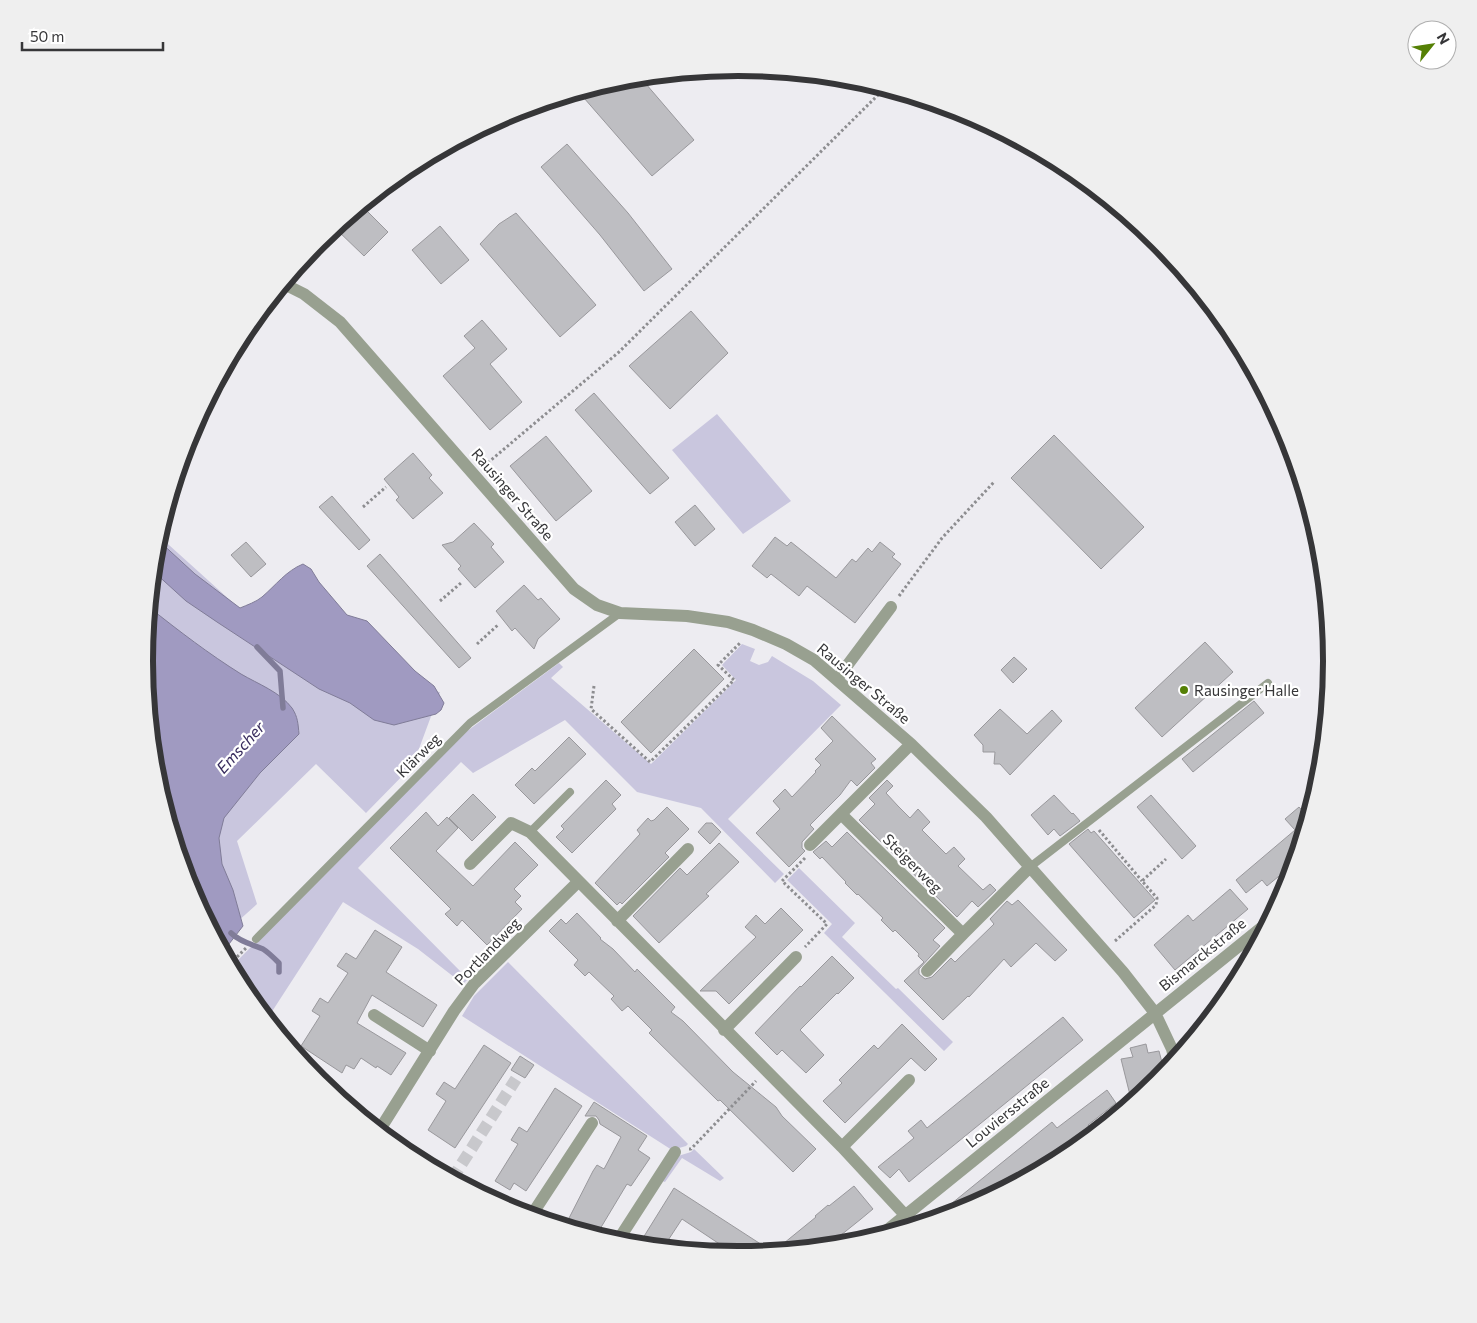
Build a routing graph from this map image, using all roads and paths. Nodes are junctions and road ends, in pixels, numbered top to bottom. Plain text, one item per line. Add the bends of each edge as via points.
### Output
1 (880, 93) edge
2 (289, 287) edge
3 (474, 474) junction
4 (994, 482) dead end
5 (386, 487) dead end
6 (363, 507) dead end
7 (462, 583) dead end
8 (440, 602) dead end
9 (891, 607) joint
10 (620, 613) junction
11 (500, 624) dead end
12 (753, 630) junction
13 (477, 644) dead end
14 (836, 679) junction
15 (1268, 683) dead end
16 (594, 686) dead end
17 (911, 744) junction
18 (570, 792) dead end
19 (841, 814) junction
20 (1090, 820) junction
21 (530, 832) junction
22 (810, 845) joint
23 (688, 849) dead end
24 (1166, 859) dead end
25 (470, 864) dead end
26 (1030, 867) junction
27 (1142, 881) junction
28 (578, 882) junction
29 (617, 921) junction
30 (1257, 931) edge
31 (963, 934) junction
32 (256, 939) dead end
33 (245, 950) dead end
34 (1104, 951) junction
35 (796, 957) joint
36 (235, 959) edge
37 (927, 971) dead end
38 (1154, 1013) junction
39 (374, 1015) dead end
40 (724, 1030) junction
41 (430, 1051) junction
42 (1173, 1053) edge
43 (765, 1071) junction
44 (909, 1080) dead end
45 (592, 1123) dead end
46 (382, 1126) edge
47 (842, 1148) junction
48 (675, 1152) joint
49 (535, 1210) edge
50 (906, 1216) junction
51 (893, 1226) edge
52 (621, 1235) edge

1 - 3 path via 619,352
2 - 3 street, Rausinger Straße via 340,322
3 - 10 street, Rausinger Straße via 574,589 598,605
4 - 9 path via 942,538
5 - 6 path
7 - 8 path
9 - 14 street
10 - 12 street, Rausinger Straße via 687,616 728,622
10 - 32 lane, Klärweg via 470,723
11 - 13 path
12 - 14 street, Rausinger Straße via 814,660
12 - 16 path via 718,665 734,680 650,762 591,709
14 - 17 street, Rausinger Straße
15 - 20 lane
17 - 19 street
17 - 26 street, Rausinger Straße
18 - 21 lane
19 - 22 street
19 - 31 street, Steigerweg
20 - 26 lane
20 - 27 path
21 - 25 street via 511,823
21 - 28 street
22 - 35 path via 808,854 782,881 827,924
23 - 29 street
24 - 27 path
26 - 31 street
26 - 34 street, Rausinger Straße
27 - 34 path via 1157,898 1156,905
28 - 29 street
28 - 41 street, Portlandweg via 474,984
29 - 40 street
30 - 38 street, Bismarckstraße
31 - 37 street
33 - 36 path
34 - 38 street, Rausinger Straße
35 - 40 street
38 - 42 street, Rausinger Straße
38 - 50 street, Louviersstraße
39 - 41 street
40 - 43 street
41 - 46 street, Portlandweg
43 - 47 street
43 - 48 path via 692,1149
44 - 47 street
45 - 49 street
47 - 50 street
48 - 52 street
50 - 51 street, Louviersstraße

